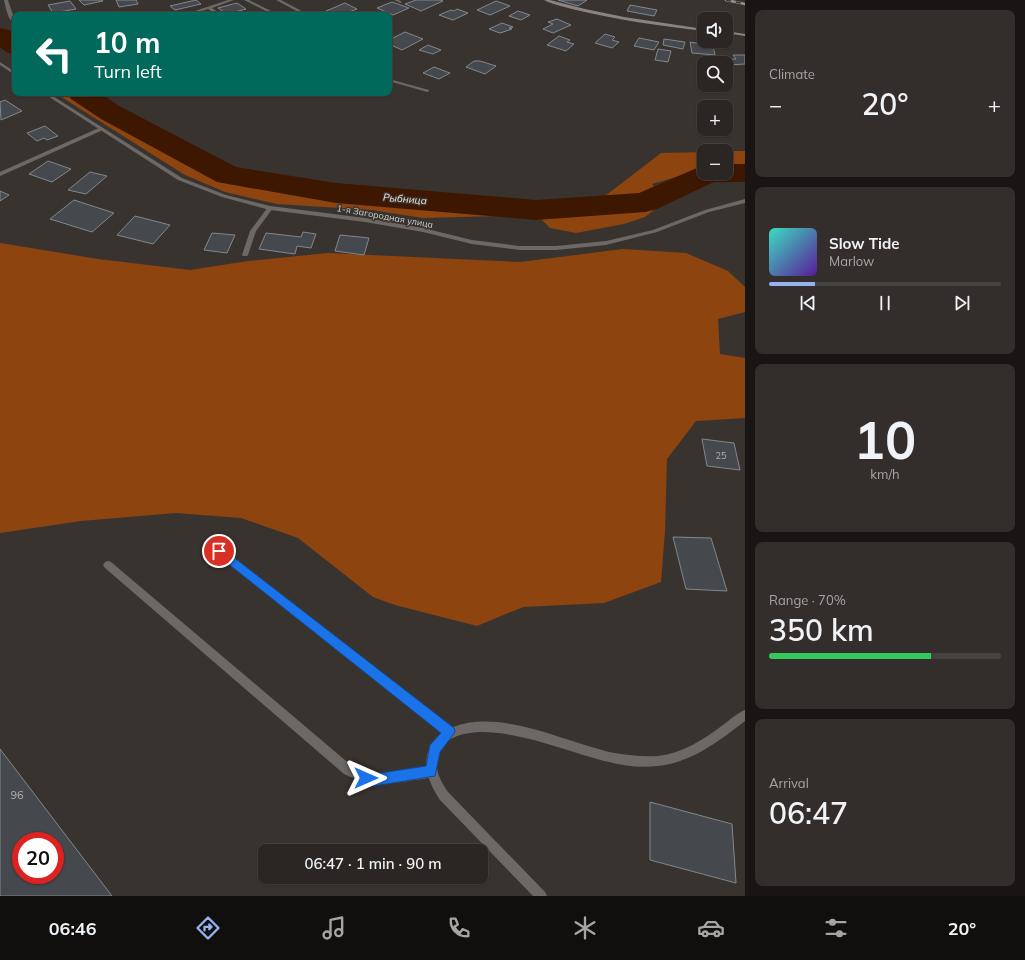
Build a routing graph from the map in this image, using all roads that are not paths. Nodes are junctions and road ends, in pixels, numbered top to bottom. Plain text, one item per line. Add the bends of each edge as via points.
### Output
1 (6, 0) edge
2 (232, 0) edge
3 (246, 0) edge
4 (278, 0) edge
5 (546, 0) edge
6 (208, 7) junction
7 (194, 12) edge
8 (216, 12) edge
9 (271, 12) edge
10 (301, 12) edge
11 (12, 18) edge
12 (697, 29) edge
13 (733, 33) edge
14 (745, 35) edge
15 (0, 63) edge
16 (12, 72) edge
17 (392, 81) edge
18 (426, 91) dead end
19 (50, 96) edge
20 (101, 129) junction
21 (0, 174) edge
22 (745, 201) edge
23 (270, 208) junction
24 (245, 255) dead end
25 (219, 551) dead end
26 (108, 565) dead end
27 (745, 715) edge
28 (449, 732) junction
29 (431, 772) junction
30 (541, 896) edge

1 - 11 street
2 - 6 street
3 - 9 street
4 - 10 street
5 - 12 main road via 656,25
6 - 7 street
6 - 8 street
13 - 14 main road
15 - 16 street
17 - 18 street
19 - 20 street, 1-я Загородная улица
20 - 21 street
20 - 23 street, 1-я Загородная улица via 180,179 224,196
22 - 23 street, 1-я Загородная улица via 655,231 606,243 556,248 519,248 472,242 365,220
23 - 24 street via 253,231
25 - 28 street
26 - 29 street via 358,777 374,780
27 - 28 street via 702,745 681,756 658,761 631,761 609,757 518,730 484,727
28 - 29 street via 435,750
29 - 30 street via 444,796

